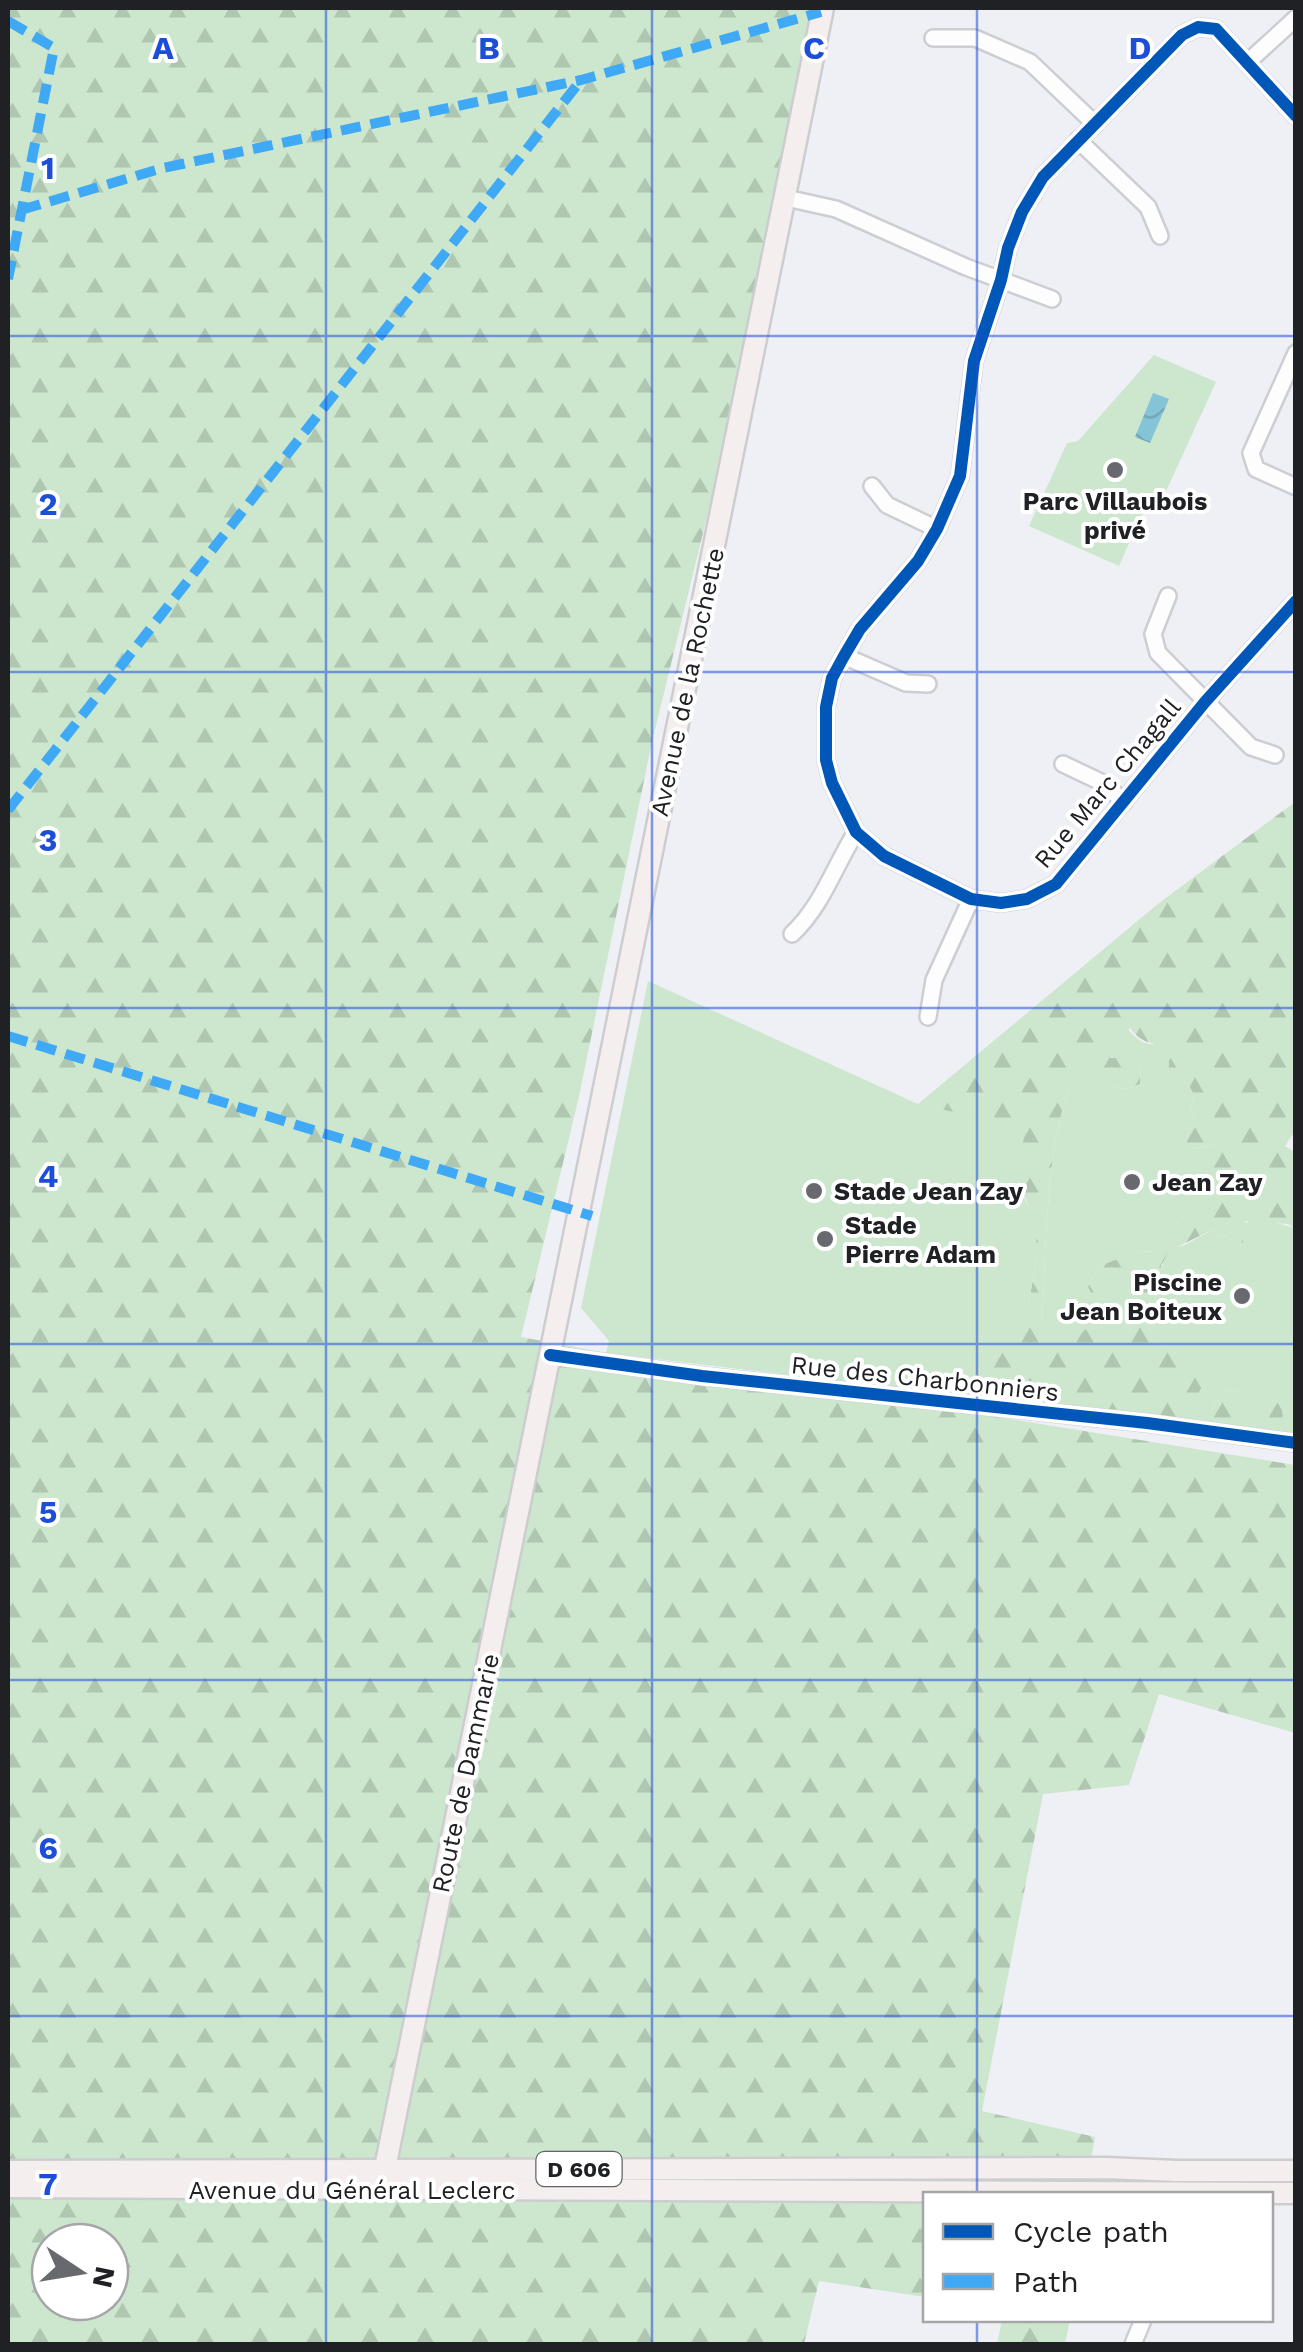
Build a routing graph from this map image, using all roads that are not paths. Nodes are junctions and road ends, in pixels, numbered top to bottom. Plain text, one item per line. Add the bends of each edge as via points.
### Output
1 (822, 8) edge
2 (1296, 18) edge
3 (933, 38) dead end
4 (1248, 62) junction
5 (1296, 116) edge
6 (1094, 124) junction
7 (1078, 140) junction
8 (786, 198) junction
9 (1160, 236) dead end
10 (1001, 280) junction
11 (1052, 299) dead end
12 (1296, 353) edge
13 (872, 486) dead end
14 (1296, 487) edge
15 (937, 529) junction
16 (1168, 596) dead end
17 (1296, 600) edge
18 (844, 656) junction
19 (928, 684) dead end
20 (1205, 702) junction
21 (1274, 755) dead end
22 (1063, 764) dead end
23 (1124, 802) junction
24 (856, 832) junction
25 (971, 900) junction
26 (792, 934) dead end
27 (928, 1018) dead end
28 (550, 1356) junction
29 (1296, 1443) edge
30 (385, 2168) junction
31 (1150, 2170) junction
32 (8, 2171) edge
33 (1186, 2171) junction
34 (1296, 2171) edge
35 (8, 2187) edge
36 (384, 2190) junction
37 (923, 2192) edge
38 (1149, 2192) edge
39 (1178, 2192) edge

1 - 8 main road, Avenue de la Rochette
2 - 4 street
3 - 6 street via 975,38 1030,62
4 - 5 street, Rue Marc Chagall
4 - 6 street, Rue Marc Chagall via 1216,29 1189,29
6 - 7 street, Rue Marc Chagall
7 - 9 street via 1148,207
7 - 10 street, Rue Marc Chagall via 1042,177 1022,212
8 - 10 street via 836,209
8 - 28 main road, Avenue de la Rochette
10 - 11 street
10 - 15 street, Rue Marc Chagall via 974,361 960,476
12 - 14 street via 1251,454 1256,469
13 - 15 street via 887,504
15 - 18 street, Rue Marc Chagall
16 - 20 street via 1154,642
17 - 20 street, Rue Marc Chagall
18 - 19 street via 906,683
18 - 24 street, Rue Marc Chagall via 832,678 824,735 832,784
20 - 21 street via 1252,747
20 - 23 street, Rue Marc Chagall
22 - 23 street via 1103,783
23 - 25 street, Rue Marc Chagall via 1056,884 1027,899
24 - 25 street, Rue Marc Chagall via 884,856
24 - 26 street via 813,915
25 - 27 street via 934,980
28 - 29 street, Rue des Charbonniers
28 - 30 main road, Route de Dammarie
30 - 31 main road, Avenue du Général Leclerc / D 606
30 - 32 main road, Avenue du Général Leclerc / D 606
30 - 36 main road, Route de Dammarie
31 - 33 main road, D 606
31 - 38 street
33 - 34 main road, D 606
33 - 39 street
35 - 36 main road, Avenue du Général Leclerc / D 606
36 - 37 main road, Avenue du Général Leclerc / D 606

